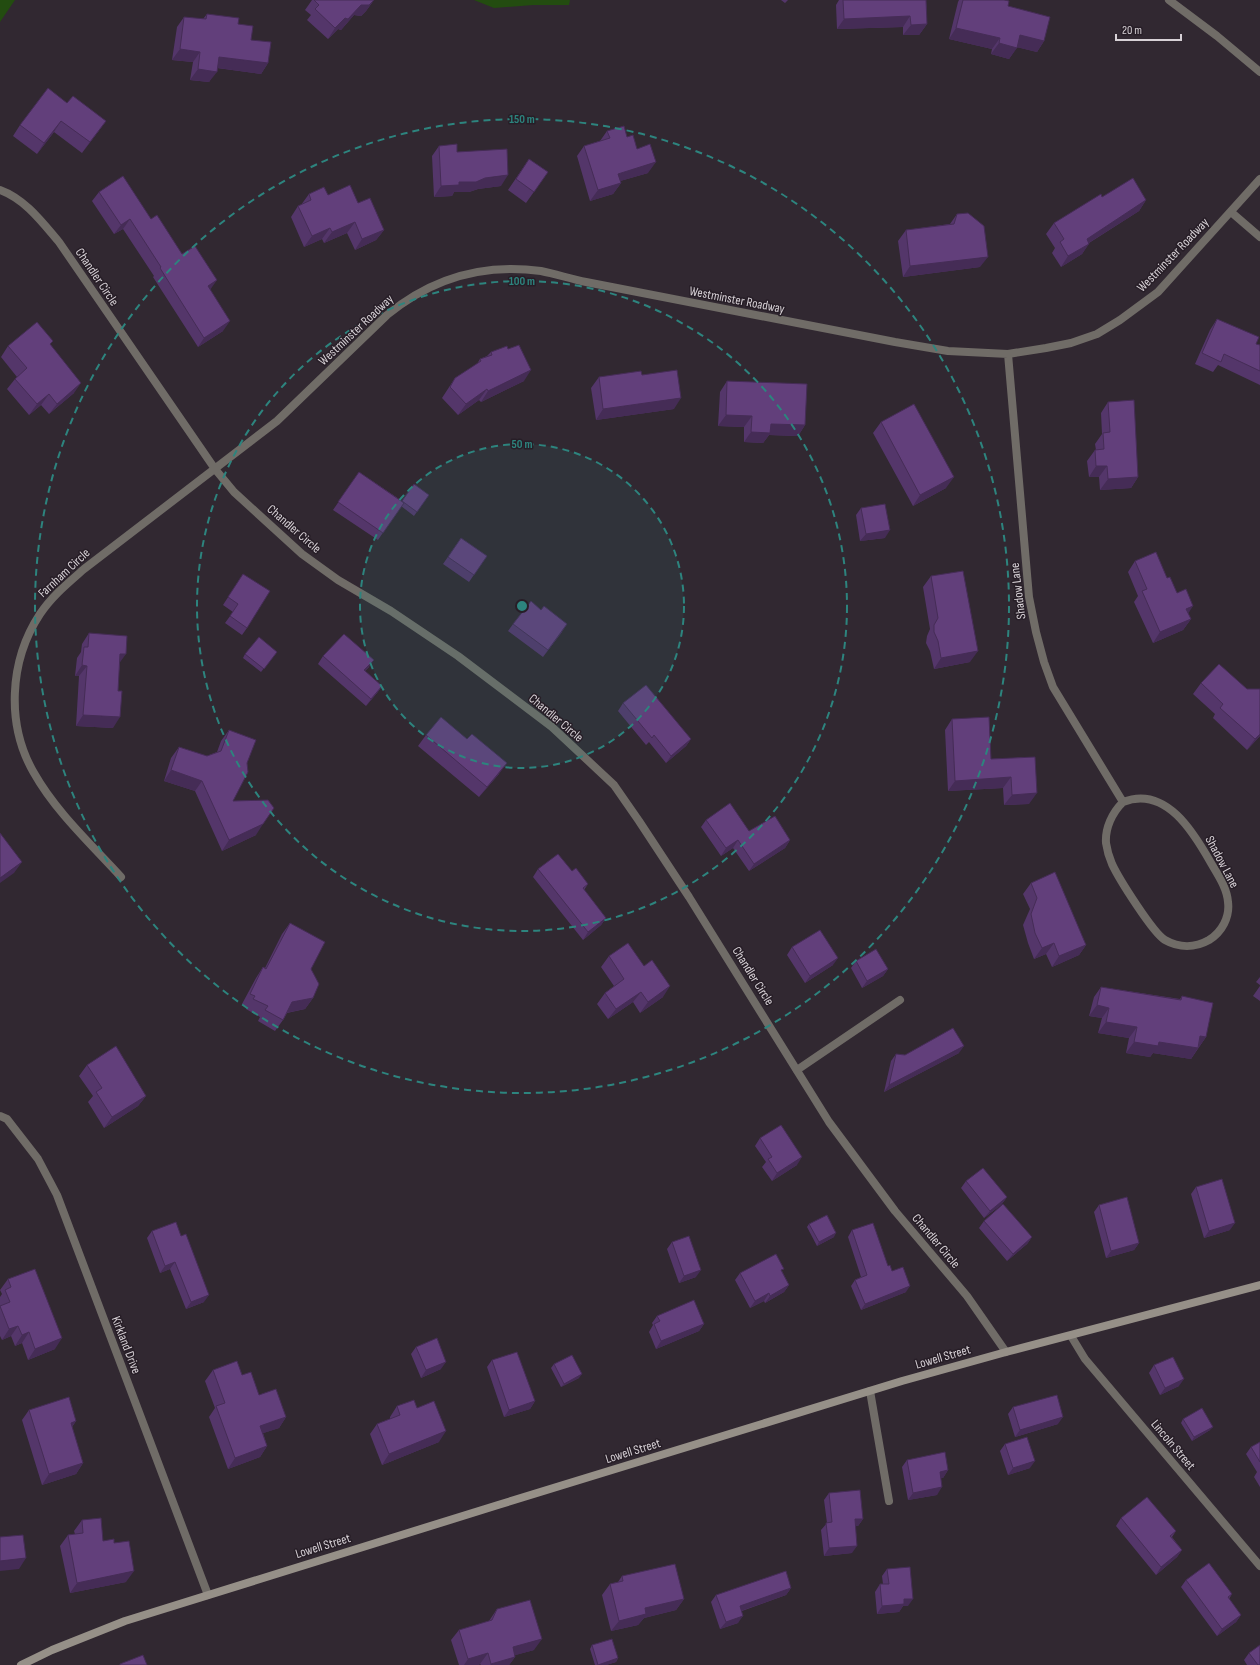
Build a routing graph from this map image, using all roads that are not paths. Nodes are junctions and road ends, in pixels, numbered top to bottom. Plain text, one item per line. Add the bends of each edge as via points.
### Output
1 (1169, 0) edge
2 (1260, 72) edge
3 (1260, 179) edge
4 (0, 190) edge
5 (1232, 212) junction
6 (1260, 237) edge
7 (1008, 354) junction
8 (215, 469) junction
9 (1123, 802) junction
10 (121, 878) dead end
11 (900, 1000) dead end
12 (797, 1070) junction
13 (0, 1116) edge
14 (1260, 1285) edge
15 (1071, 1336) junction
16 (1006, 1352) junction
17 (870, 1391) junction
18 (889, 1501) dead end
19 (1260, 1566) edge
20 (208, 1595) junction
21 (21, 1665) edge

1 - 2 street
3 - 5 street, Westminster Roadway
4 - 8 street, Chandler Circle via 31,210 59,242
5 - 6 street
5 - 7 street, Westminster Roadway via 1158,292 1120,320 1097,334 1071,343
7 - 8 street, Westminster Roadway via 948,351 541,272 488,269 446,279 401,303 277,421
7 - 9 street, Shadow Lane via 1029,597 1036,632 1053,687
8 - 10 street, Farnham Circle via 59,591 34,623 19,662 15,682 15,714 29,764 48,796
8 - 12 street, Chandler Circle via 234,492 302,554 338,580 391,611 458,656 552,728 614,786 689,896
9 - 9 street, Shadow Lane via 1113,814 1106,841 1112,864 1123,882 1153,929 1161,937 1171,943 1185,946 1199,945 1209,940 1224,923 1228,903 1226,889 1203,850 1188,827 1165,805 1145,799
11 - 12 street
12 - 16 street, Chandler Circle via 829,1122 895,1211 967,1296
13 - 20 street, Kirkland Drive via 7,1119 34,1153 57,1195
14 - 15 main road, Lowell Street
15 - 16 main road, Lowell Street
15 - 19 street, Lincoln Street via 1085,1359
16 - 17 main road, Lowell Street
17 - 18 street
17 - 20 main road, Lowell Street
20 - 21 main road, Lowell Street via 125,1621

